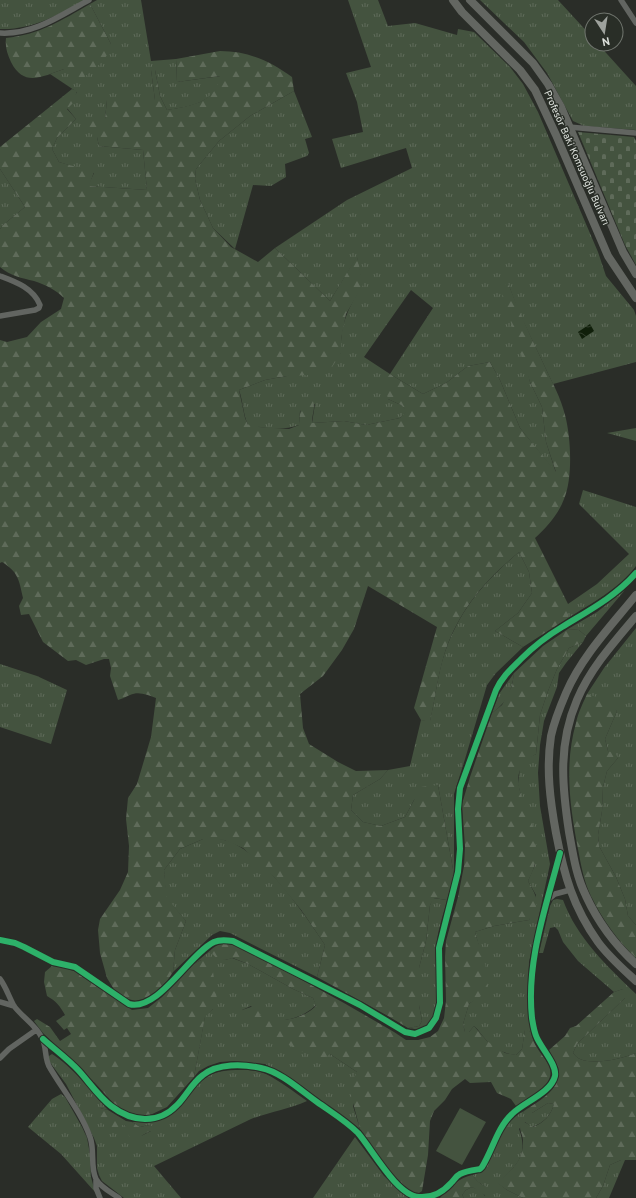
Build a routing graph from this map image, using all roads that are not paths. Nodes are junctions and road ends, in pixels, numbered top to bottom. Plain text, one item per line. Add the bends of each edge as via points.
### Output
1 (89, 0) edge
2 (452, 0) edge
3 (470, 0) edge
4 (621, 0) edge
5 (636, 23) edge
6 (0, 33) edge
7 (569, 127) junction
8 (636, 133) edge
9 (636, 274) edge
10 (0, 276) edge
11 (636, 298) edge
12 (0, 316) edge
13 (636, 573) edge
14 (636, 595) edge
15 (636, 616) edge
16 (560, 853) junction
17 (570, 890) junction
18 (548, 901) junction
19 (0, 940) edge
20 (636, 964) edge
21 (0, 979) edge
22 (636, 981) edge
23 (0, 1002) edge
24 (14, 1006) junction
25 (36, 1030) junction
26 (42, 1039) junction
27 (0, 1058) edge
28 (96, 1180) junction
29 (100, 1198) edge
30 (119, 1198) edge

1 - 6 street via 42,25 23,31
2 - 11 main road, Profesör Baki Komsuoğlu Bulvarı via 520,70 535,90 608,256
3 - 7 main road, Profesör Baki Komsuoğlu Bulvarı via 541,73
4 - 5 street
7 - 8 street
7 - 9 main road, Profesör Baki Komsuoğlu Bulvarı via 623,252
10 - 12 street via 25,286 40,305 35,310
13 - 19 street via 600,604 561,627 525,655 504,676 496,690 460,788 458,872 439,948 440,1003 433,1024 423,1032 409,1034 360,1005 233,941 214,942 152,1000 139,1005 129,1004 75,967 53,962 15,943
14 - 16 main road via 584,660 566,693 554,726 549,788
15 - 20 main road via 603,657 577,700 565,743 562,767 573,856 580,882 596,916 622,951
16 - 17 main road
16 - 18 street
17 - 18 street via 551,896
17 - 22 main road via 580,913 606,953
18 - 26 street via 535,948 531,1000 534,1031 554,1068 553,1081 546,1090 507,1118 480,1169 460,1174 443,1190 432,1195 418,1197 409,1194 386,1172 357,1132 307,1094 271,1071 243,1066 218,1068 203,1075 170,1111 154,1118 135,1119 111,1106 77,1069
21 - 24 street
23 - 24 street
24 - 25 street
25 - 26 street
25 - 27 street
26 - 28 street via 49,1068 66,1092 90,1136 94,1149
28 - 29 street
28 - 30 street

